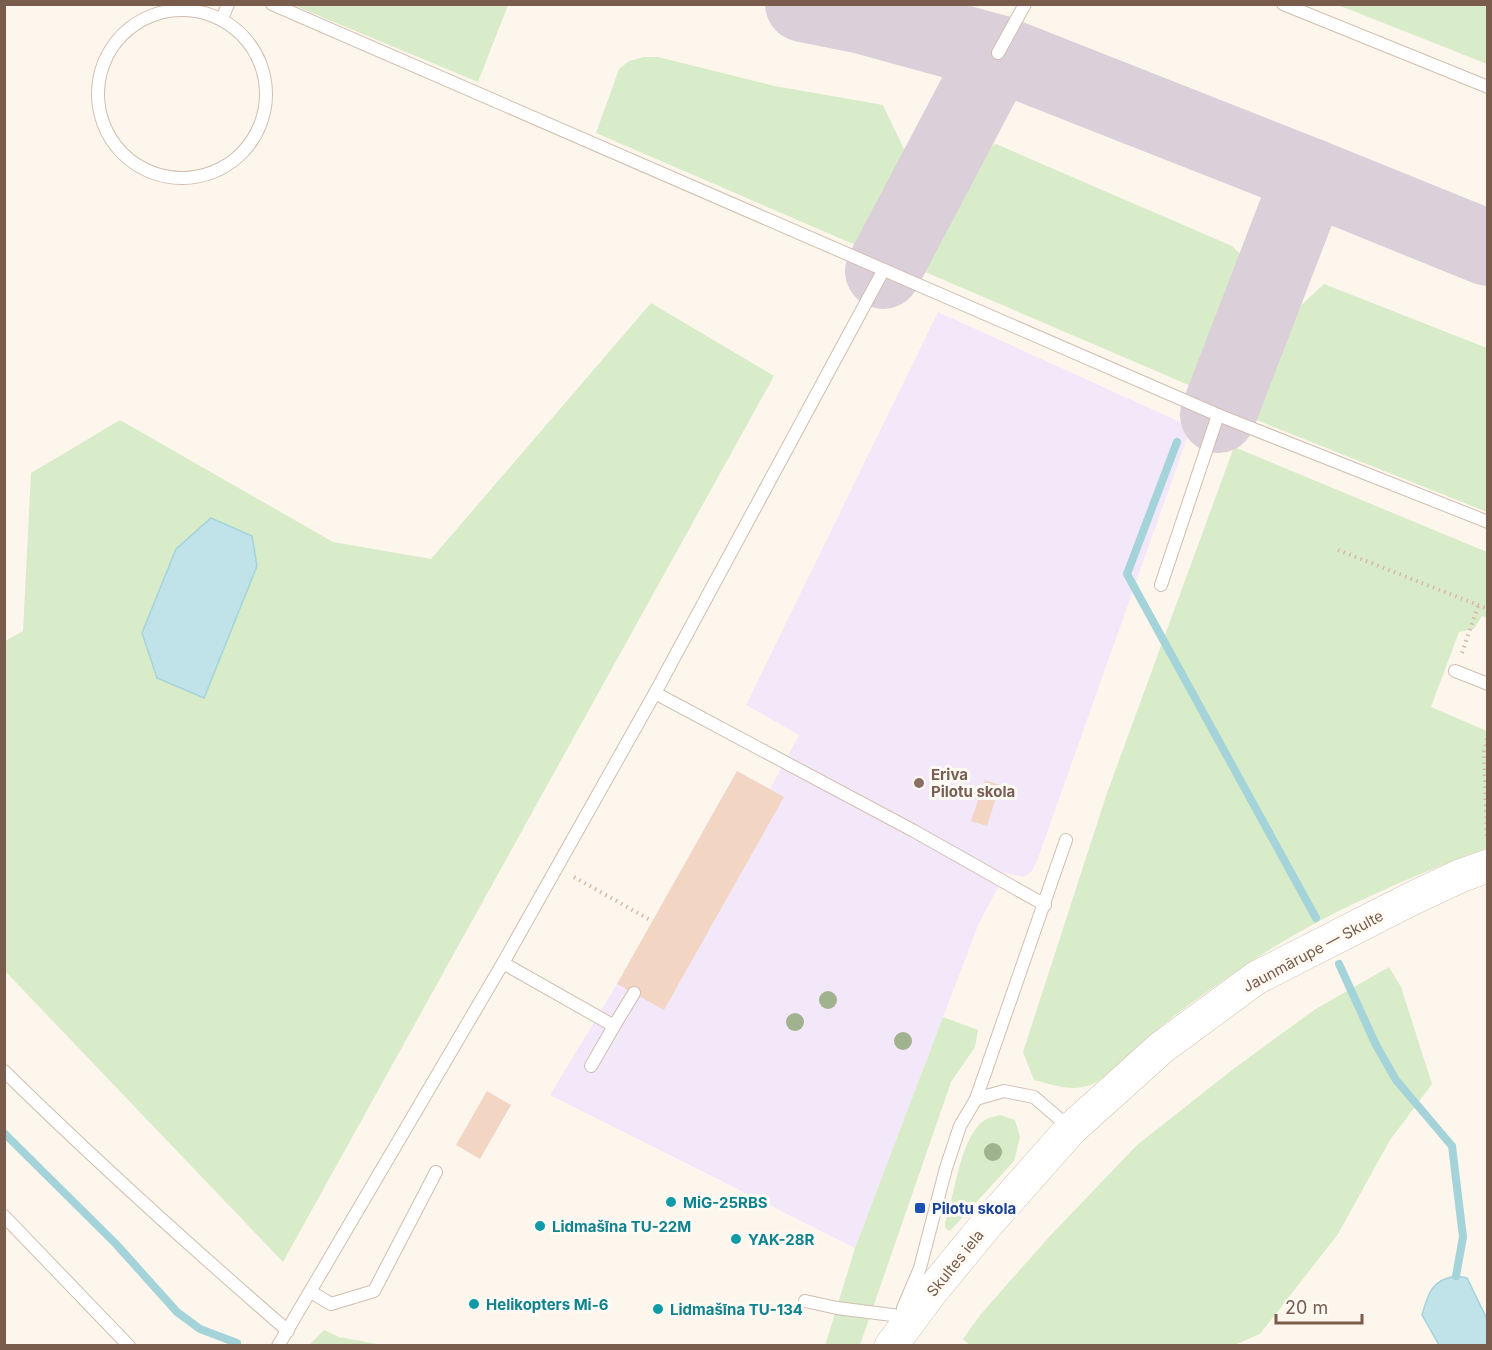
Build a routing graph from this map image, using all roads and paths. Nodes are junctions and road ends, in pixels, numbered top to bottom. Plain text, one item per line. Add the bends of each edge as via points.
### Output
1 (228, 4) edge
2 (272, 4) edge
3 (1025, 4) edge
4 (1283, 4) edge
5 (222, 19) junction
6 (998, 53) dead end
7 (1488, 87) edge
8 (883, 271) junction
9 (1218, 415) junction
10 (1488, 522) edge
11 (1338, 550) dead end
12 (1161, 585) dead end
13 (1478, 606) junction
14 (1488, 609) edge
15 (1455, 671) joint
16 (1488, 684) edge
17 (655, 693) junction
18 (1488, 735) edge
19 (1066, 840) dead end
20 (1487, 852) edge
21 (557, 867) junction
22 (1045, 905) junction
23 (652, 921) dead end
24 (503, 963) junction
25 (634, 993) dead end
26 (614, 1026) junction
27 (591, 1066) dead end
28 (4, 1071) edge
29 (976, 1099) junction
30 (1071, 1129) junction
31 (436, 1172) dead end
32 (4, 1216) edge
33 (311, 1292) junction
34 (805, 1301) dead end
35 (288, 1331) junction
36 (894, 1335) edge
37 (129, 1346) edge
38 (278, 1346) edge

1 - 5 lane
2 - 8 lane
3 - 6 lane
4 - 7 lane
5 - 5 lane via 196,10 170,9 144,18 122,33 106,55 98,81 98,108 108,135 125,157 149,172 177,178 205,175 231,163 251,142 263,117 266,88 260,60 244,36
8 - 9 lane
8 - 17 lane
9 - 10 lane
9 - 12 lane
11 - 13 path
13 - 14 path
13 - 15 path
15 - 16 lane
17 - 21 lane
17 - 22 lane
18 - 20 path via 1484,752
19 - 22 lane
20 - 30 main road, Jaunmārupe — Skulte via 1460,876 1256,978 1161,1048
21 - 23 path
21 - 24 lane
22 - 29 lane
24 - 26 lane
24 - 33 lane
25 - 26 lane
26 - 27 lane
28 - 35 lane via 202,1257
29 - 30 lane via 1004,1091 1034,1096
29 - 36 lane via 960,1126 920,1268
30 - 36 main road, Skultes iela
31 - 33 lane via 374,1291 331,1304
32 - 37 lane
33 - 35 lane
34 - 36 lane via 837,1308
35 - 38 lane

